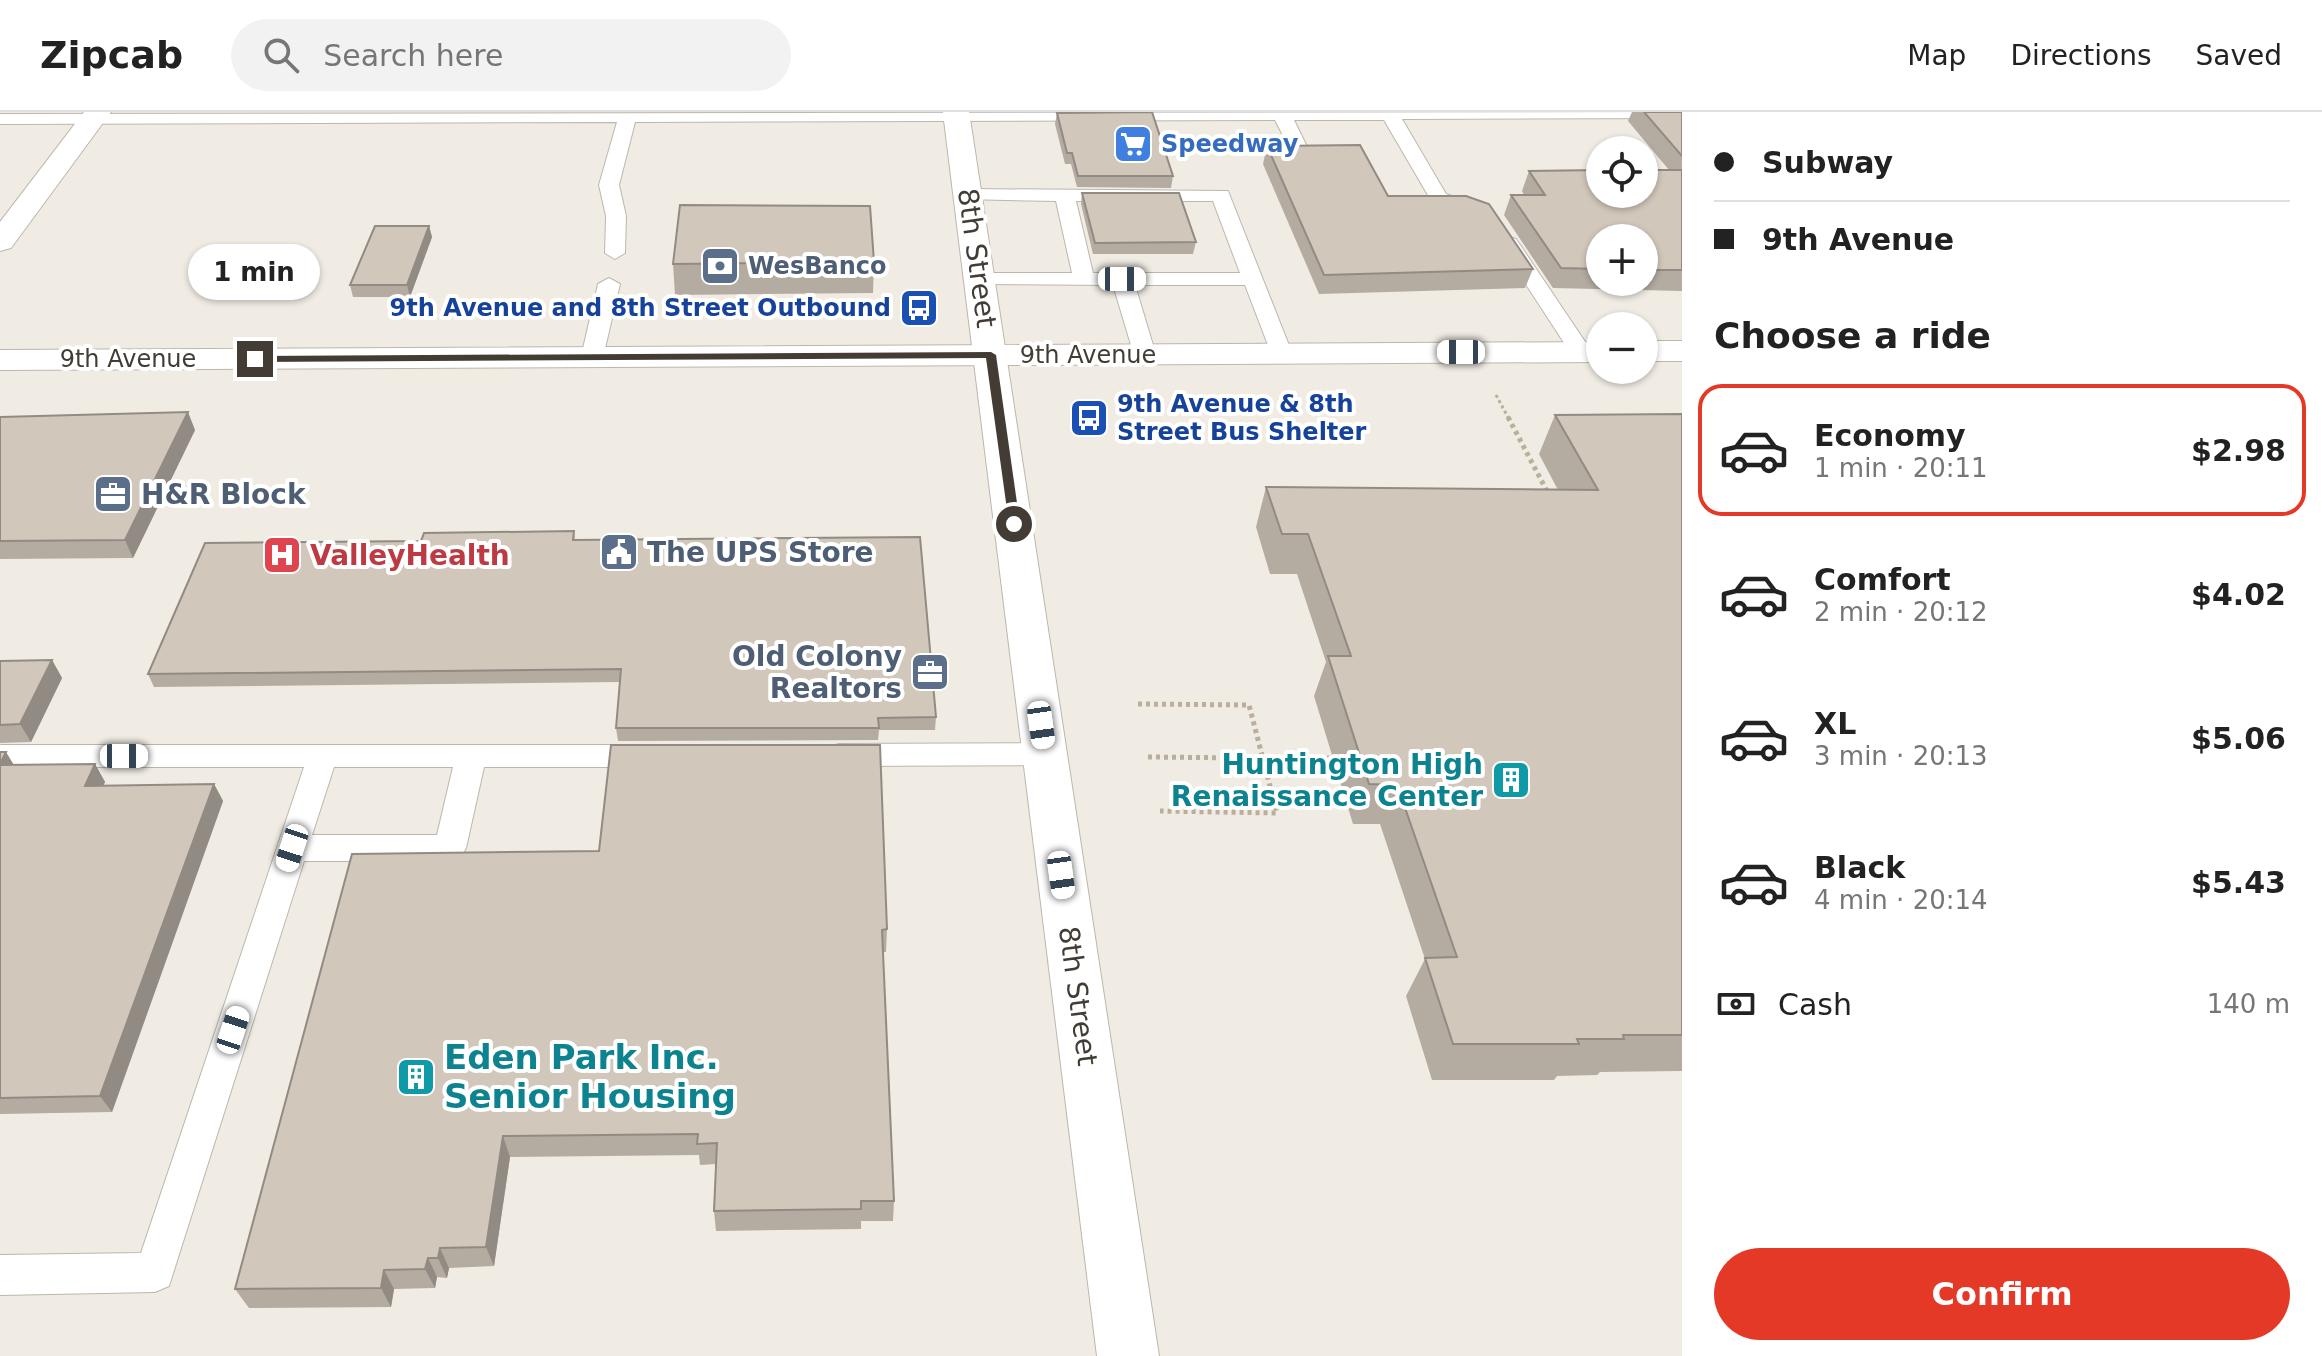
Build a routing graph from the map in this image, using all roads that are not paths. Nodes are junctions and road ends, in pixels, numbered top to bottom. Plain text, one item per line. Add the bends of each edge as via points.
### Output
1 (1682, 113) edge
2 (957, 114) edge
3 (95, 115) edge
4 (627, 115) edge
5 (699, 115) edge
6 (1282, 115) junction
7 (1390, 115) junction
8 (0, 119) edge
9 (1301, 153) edge
10 (968, 195) junction
11 (1065, 195) junction
12 (0, 242) edge
13 (615, 253) dead end
14 (1141, 254) edge
15 (980, 279) junction
16 (1084, 279) junction
17 (1122, 279) junction
18 (1145, 279) junction
19 (1252, 279) junction
20 (609, 284) dead end
21 (1586, 345) edge
22 (1658, 351) edge
23 (1682, 351) edge
24 (1586, 352) edge
25 (1281, 353) junction
26 (991, 355) junction
27 (1145, 355) junction
28 (592, 357) junction
29 (0, 360) edge
30 (1045, 754) junction
31 (323, 755) junction
32 (817, 755) edge
33 (0, 756) edge
34 (675, 756) edge
35 (471, 757) junction
36 (292, 848) junction
37 (0, 1275) edge
38 (1128, 1356) edge

1 - 7 lane
2 - 5 lane
2 - 6 lane
2 - 10 street, 8th Street
3 - 4 lane
3 - 8 lane
3 - 12 street
4 - 5 lane
4 - 13 lane via 609,185 616,216
6 - 7 lane
6 - 9 lane
7 - 21 lane via 1439,198 1496,222
10 - 11 lane
10 - 15 street, 8th Street
11 - 16 lane
11 - 19 lane via 1127,203 1221,195
14 - 18 lane
15 - 16 lane
15 - 26 street, 8th Street
16 - 17 lane
17 - 18 lane
17 - 27 lane
18 - 19 lane
19 - 25 lane
20 - 28 lane
22 - 23 street
24 - 25 street, 9th Avenue
25 - 27 street, 9th Avenue
26 - 27 street, 9th Avenue
26 - 28 street, 9th Avenue
26 - 30 street, 8th Street
28 - 29 street, 9th Avenue
30 - 32 lane
30 - 38 street, 8th Street
31 - 33 lane
31 - 35 lane
31 - 36 lane
34 - 35 lane
35 - 36 lane via 450,848
36 - 37 lane via 155,1272

